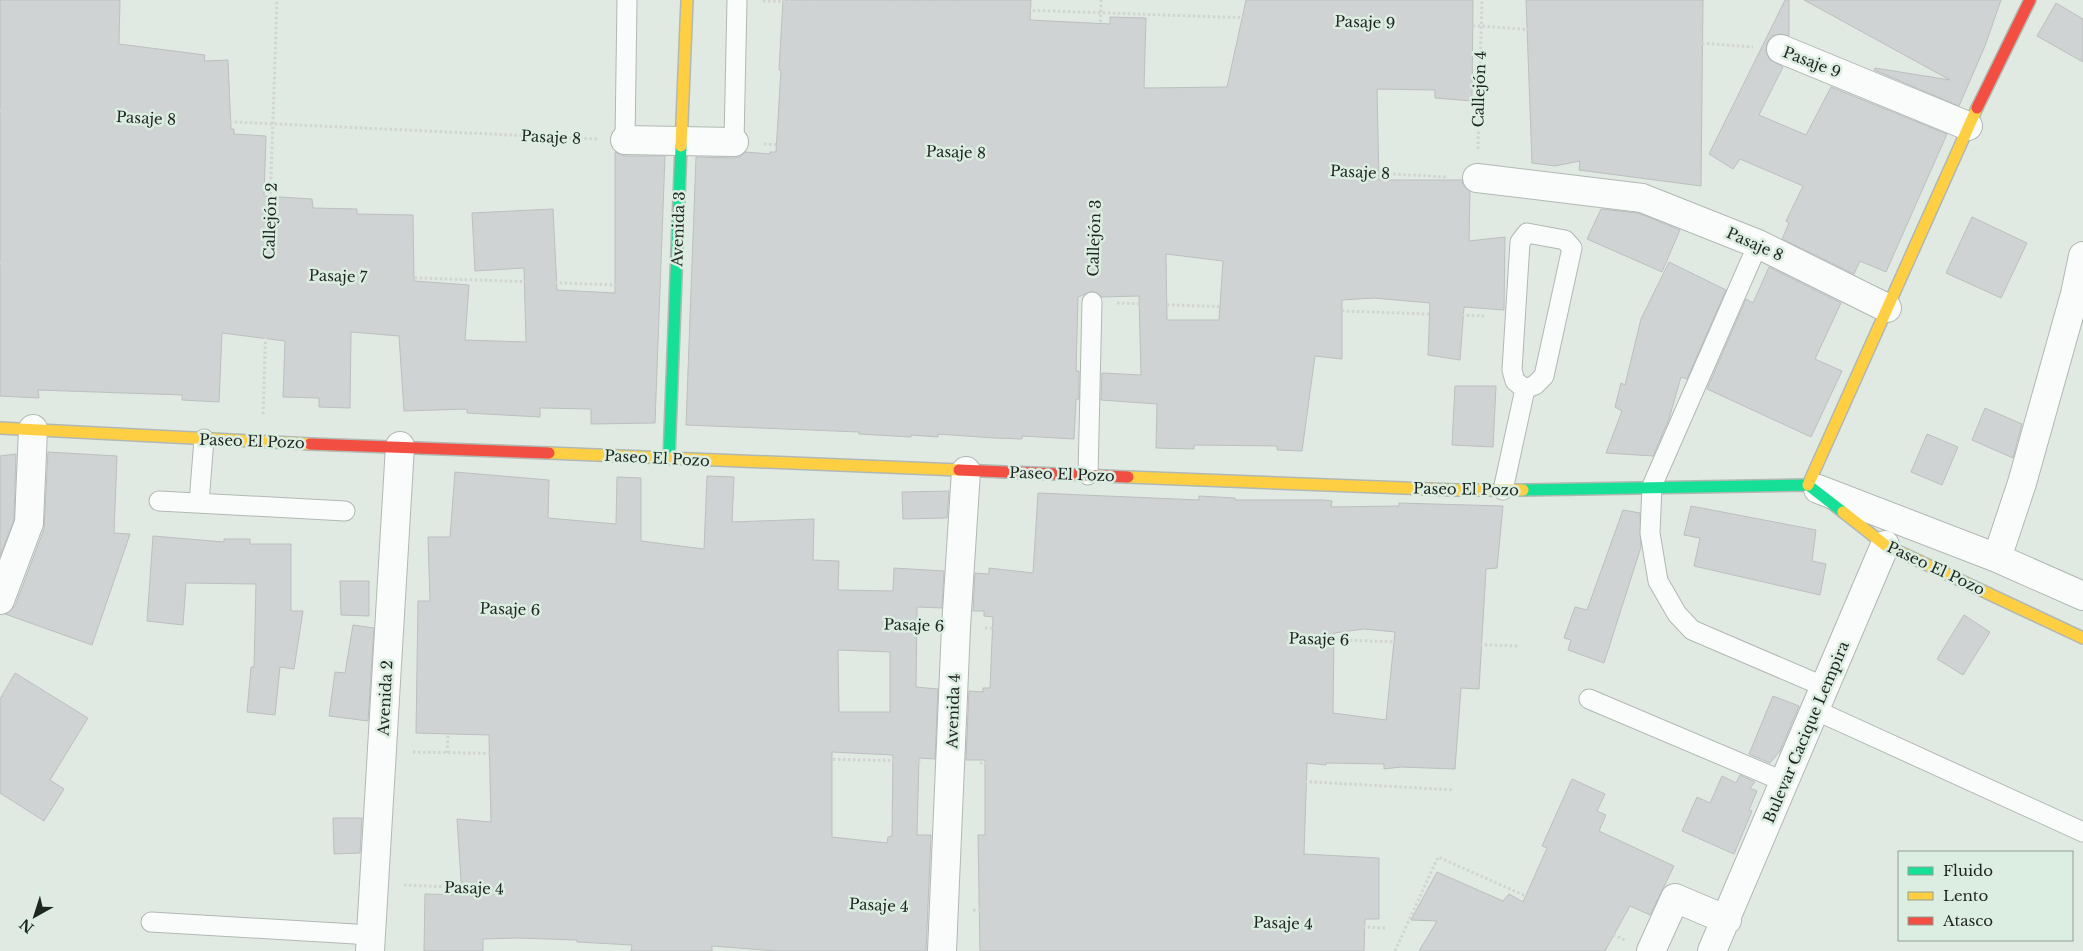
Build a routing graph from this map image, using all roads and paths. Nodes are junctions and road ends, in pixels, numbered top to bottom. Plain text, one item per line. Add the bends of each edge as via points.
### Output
1 (277, 0) edge
2 (627, 0) edge
3 (687, 0) edge
4 (737, 0) edge
5 (1101, 0) edge
6 (1482, 0) edge
7 (2030, 0) edge
8 (755, 1) edge
9 (1100, 13) junction
10 (1481, 26) junction
11 (1781, 49) joint
12 (0, 111) edge
13 (273, 124) junction
14 (1968, 126) junction
15 (625, 140) junction
16 (681, 141) junction
17 (734, 142) junction
18 (1096, 158) junction
19 (1477, 178) junction
20 (1758, 244) junction
21 (2083, 256) edge
22 (0, 263) edge
23 (268, 273) junction
24 (676, 286) junction
25 (1092, 302) joint
26 (1887, 308) junction
27 (1525, 389) junction
28 (0, 428) edge
29 (33, 429) junction
30 (204, 439) junction
31 (262, 443) junction
32 (400, 446) junction
33 (669, 459) junction
34 (966, 471) junction
35 (1088, 475) junction
36 (1808, 485) junction
37 (1652, 486) junction
38 (1503, 490) junction
39 (159, 501) dead end
40 (198, 504) junction
41 (345, 511) dead end
42 (1885, 545) junction
43 (1997, 558) junction
44 (2083, 596) edge
45 (0, 600) edge
46 (956, 627) junction
47 (2083, 638) edge
48 (1520, 646) dead end
49 (1589, 699) dead end
50 (1820, 699) junction
51 (447, 753) dead end
52 (1785, 782) junction
53 (2083, 832) edge
54 (373, 884) junction
55 (944, 908) junction
56 (1727, 920) junction
57 (151, 922) dead end
58 (1385, 928) dead end
59 (370, 944) edge
60 (1641, 947) edge
61 (942, 951) edge
62 (1395, 951) edge
63 (1712, 951) edge

1 - 13 path, Callejón 2
2 - 15 lane
3 - 16 street, Avenida 3
4 - 17 lane
5 - 9 path, Callejón 3
6 - 10 path, Callejón 4
7 - 14 street
8 - 9 path, Pasaje 9
9 - 10 path, Pasaje 9
9 - 18 path, Callejón 3
10 - 11 path, Pasaje 9
10 - 19 path, Callejón 4
11 - 14 street, Pasaje 9
12 - 13 path, Pasaje 8
13 - 15 path, Pasaje 8
13 - 23 path, Callejón 2
14 - 26 street
15 - 16 street
16 - 17 street
16 - 24 street, Avenida 3
17 - 18 path, Pasaje 8
18 - 19 path, Pasaje 8
18 - 25 path, Callejón 3
19 - 20 street, Pasaje 8 via 1642,198
20 - 26 street, Pasaje 8
20 - 37 lane
21 - 43 street via 2022,483
22 - 23 path, Pasaje 7
23 - 24 path, Pasaje 7
23 - 31 path, Callejón 2
24 - 33 street, Avenida 3
25 - 35 lane
26 - 36 street
27 - 27 lane via 1515,381 1512,370 1520,242 1527,233 1565,240 1572,248 1544,376
27 - 38 lane
28 - 29 street, Paseo El Pozo
29 - 30 street, Paseo El Pozo
29 - 45 street via 29,523
30 - 31 street, Paseo El Pozo
30 - 40 lane
31 - 32 street, Paseo El Pozo
32 - 33 street, Paseo El Pozo
32 - 54 street, Avenida 2
33 - 34 street, Paseo El Pozo
34 - 35 street, Paseo El Pozo
34 - 46 street, Avenida 4
35 - 38 street, Paseo El Pozo
36 - 37 street, Paseo El Pozo
36 - 42 street, Paseo El Pozo
36 - 43 street
37 - 38 street, Paseo El Pozo via 1604,490
37 - 50 lane via 1650,533 1658,581 1677,614 1692,630
39 - 40 lane
40 - 41 lane
42 - 47 street, Paseo El Pozo
42 - 50 street, Bulevar Cacique Lempira
43 - 44 street
46 - 48 path, Pasaje 6
46 - 51 path, Pasaje 6 via 455,607
46 - 55 street, Avenida 4
49 - 52 lane
50 - 52 street, Bulevar Cacique Lempira
50 - 53 lane
52 - 56 street, Bulevar Cacique Lempira
54 - 55 path, Pasaje 4
54 - 59 street, Avenida 2
55 - 58 path, Pasaje 4
55 - 61 street, Avenida 4
56 - 60 street via 1675,898
56 - 63 street, Bulevar Cacique Lempira
57 - 59 lane via 355,934
60 - 62 path via 1438,858

